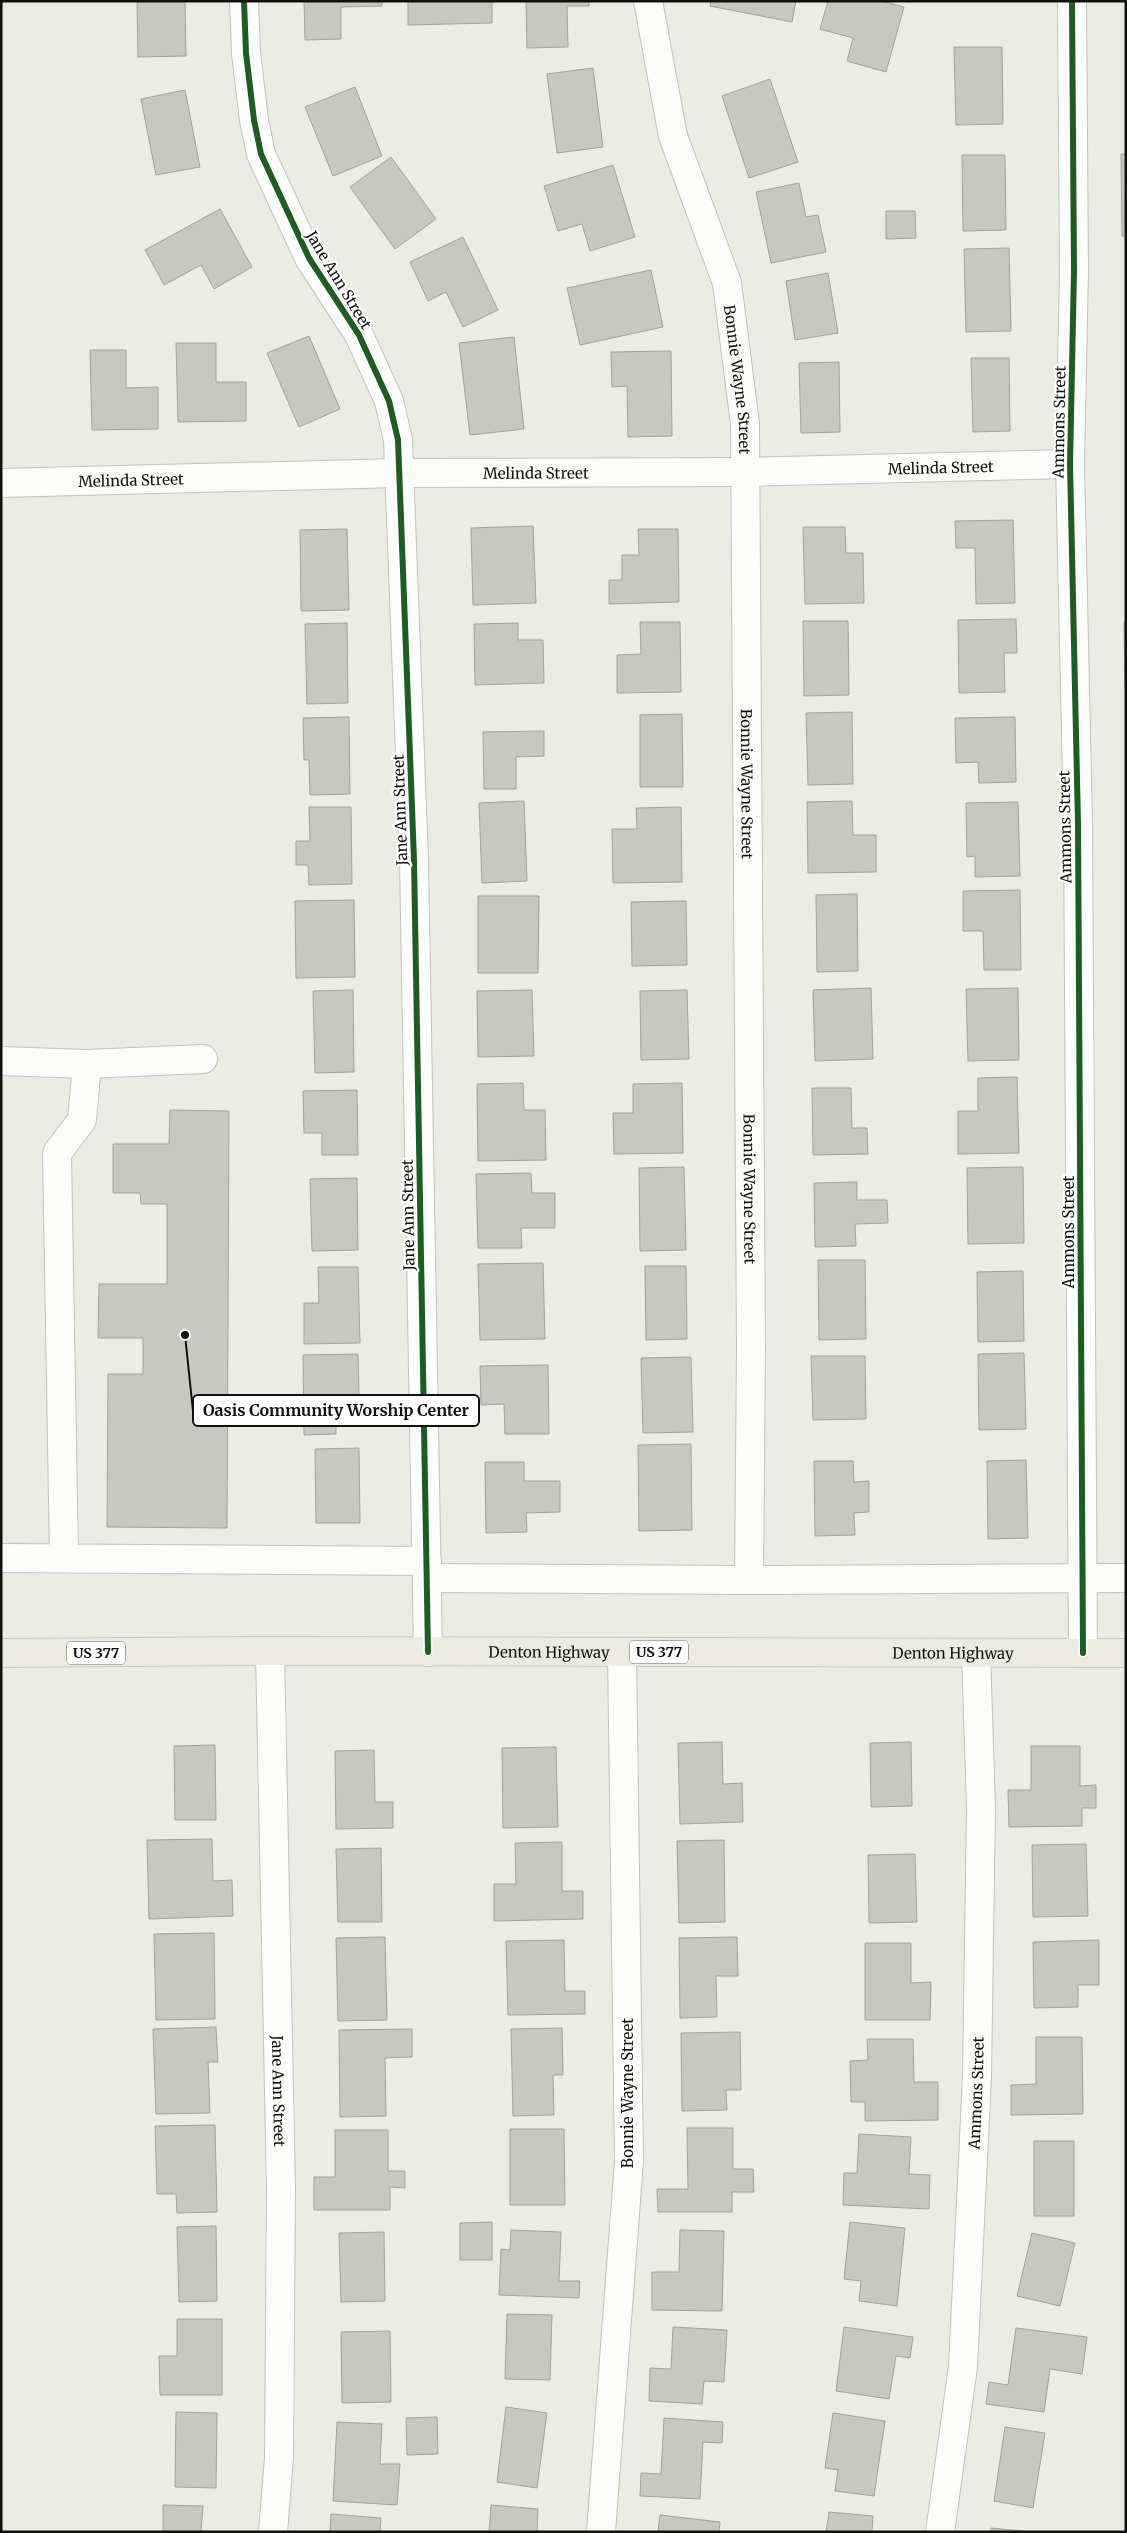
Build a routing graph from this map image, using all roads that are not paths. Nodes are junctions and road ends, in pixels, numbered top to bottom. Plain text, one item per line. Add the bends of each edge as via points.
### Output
1 (244, 1) edge
2 (648, 1) edge
3 (1072, 1) edge
4 (1070, 464) junction
5 (746, 472) junction
6 (399, 473) junction
7 (1, 483) edge
8 (203, 1059) dead end
9 (1, 1061) edge
10 (87, 1064) junction
11 (1, 1558) edge
12 (64, 1558) junction
13 (427, 1570) junction
14 (1083, 1577) junction
15 (1126, 1578) edge
16 (748, 1580) junction
17 (270, 1651) junction
18 (428, 1652) junction
19 (622, 1652) junction
20 (1, 1653) edge
21 (976, 1653) junction
22 (1084, 1653) junction
23 (1126, 1653) edge
24 (273, 2532) edge
25 (601, 2532) edge
26 (940, 2532) edge

1 - 6 street, Jane Ann Street via 246,54 261,154 308,258 359,335 388,401 398,440
2 - 5 street, Bonnie Wayne Street via 672,136 727,284 745,424
3 - 4 street, Ammons Street via 1074,271
4 - 5 street, Melinda Street
4 - 14 street, Ammons Street via 1078,834
5 - 6 street, Melinda Street
5 - 16 street, Bonnie Wayne Street via 751,1338
6 - 7 street, Melinda Street
6 - 13 street, Jane Ann Street via 414,860
8 - 10 street
9 - 10 street
10 - 12 street via 82,1120 57,1153
11 - 12 street
12 - 13 street
13 - 16 street
13 - 18 street, Jane Ann Street
14 - 15 street
14 - 16 street
14 - 22 street, Ammons Street
17 - 18 main road, Denton Highway / US 377
17 - 20 main road, Denton Highway / US 377
17 - 24 street, Jane Ann Street via 281,2188 279,2458
18 - 19 main road, Denton Highway / US 377
19 - 21 main road, Denton Highway / US 377
19 - 25 street, Bonnie Wayne Street via 629,2161
21 - 22 main road, Denton Highway / US 377
21 - 26 street, Ammons Street via 982,1807 977,2076 963,2367
22 - 23 main road, Denton Highway / US 377

